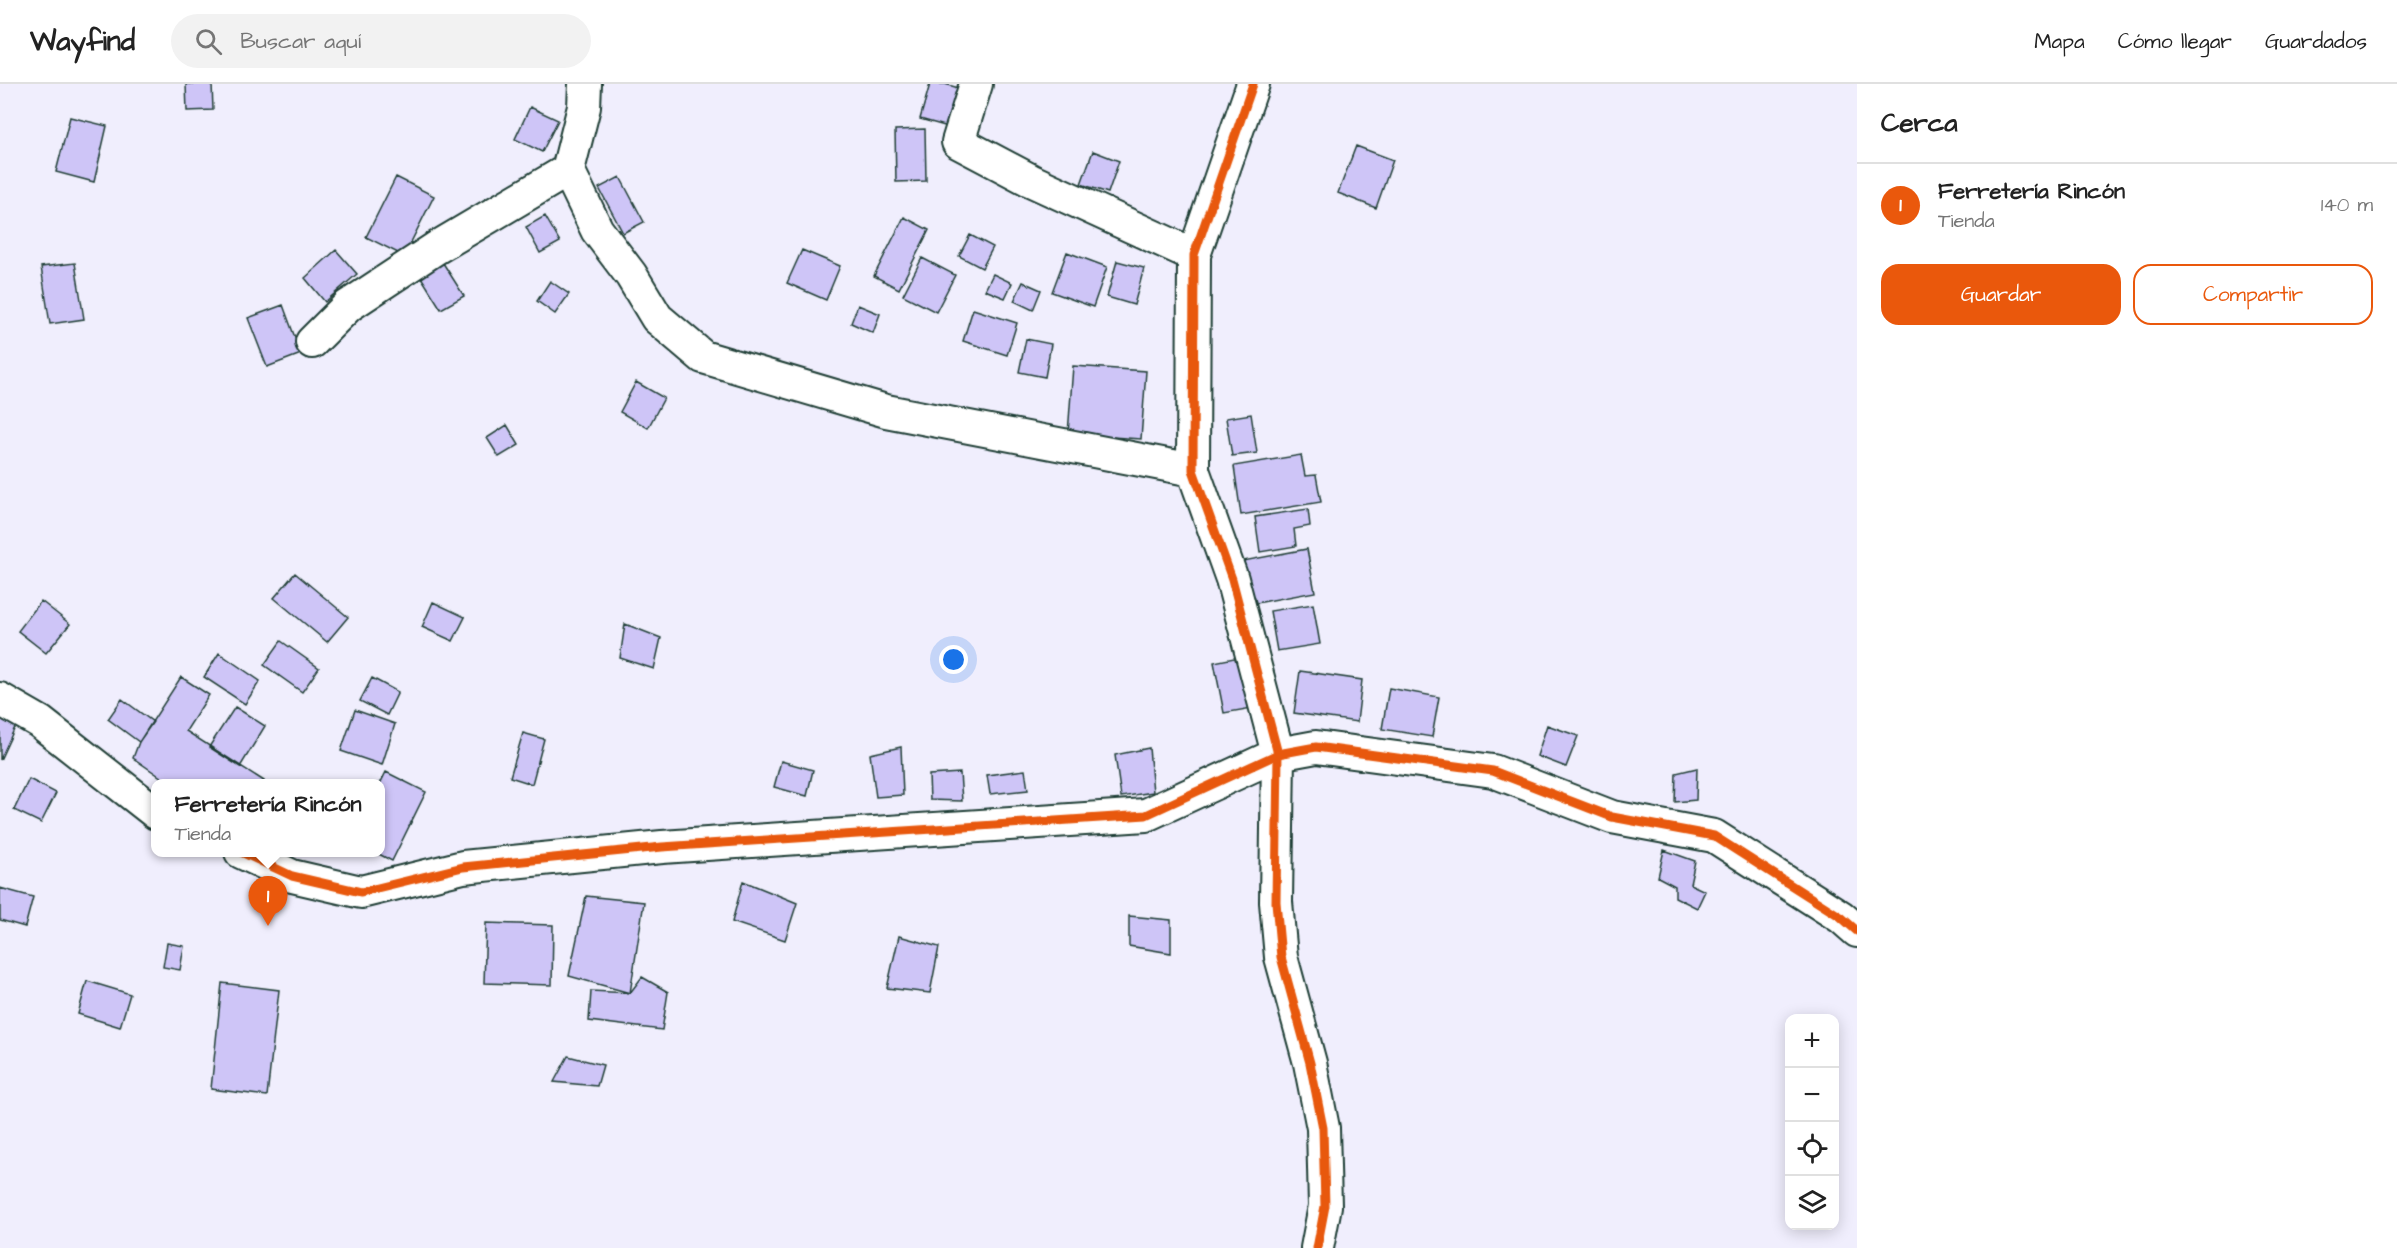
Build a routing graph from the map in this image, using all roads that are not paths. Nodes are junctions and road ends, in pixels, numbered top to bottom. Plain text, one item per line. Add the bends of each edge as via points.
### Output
1 (585, 84) edge
2 (976, 84) edge
3 (1253, 84) edge
4 (568, 170) junction
5 (1194, 255) junction
6 (312, 342) dead end
7 (1193, 470) junction
8 (0, 699) edge
9 (1278, 754) junction
10 (151, 809) edge
11 (252, 857) edge
12 (1852, 921) edge
13 (1317, 1248) edge

1 - 4 street via 584,107
2 - 5 street via 958,142 1030,180
3 - 5 street
4 - 6 street via 436,248 348,306
4 - 7 street via 597,230 657,318 703,357 886,411
5 - 7 street
7 - 9 street via 1232,579
8 - 10 street via 40,722
9 - 11 street via 1146,815 639,849 463,867 361,892 292,876
9 - 12 street via 1316,747 1493,771 1612,817 1714,836
9 - 13 street via 1276,902 1281,957 1323,1128 1325,1206

